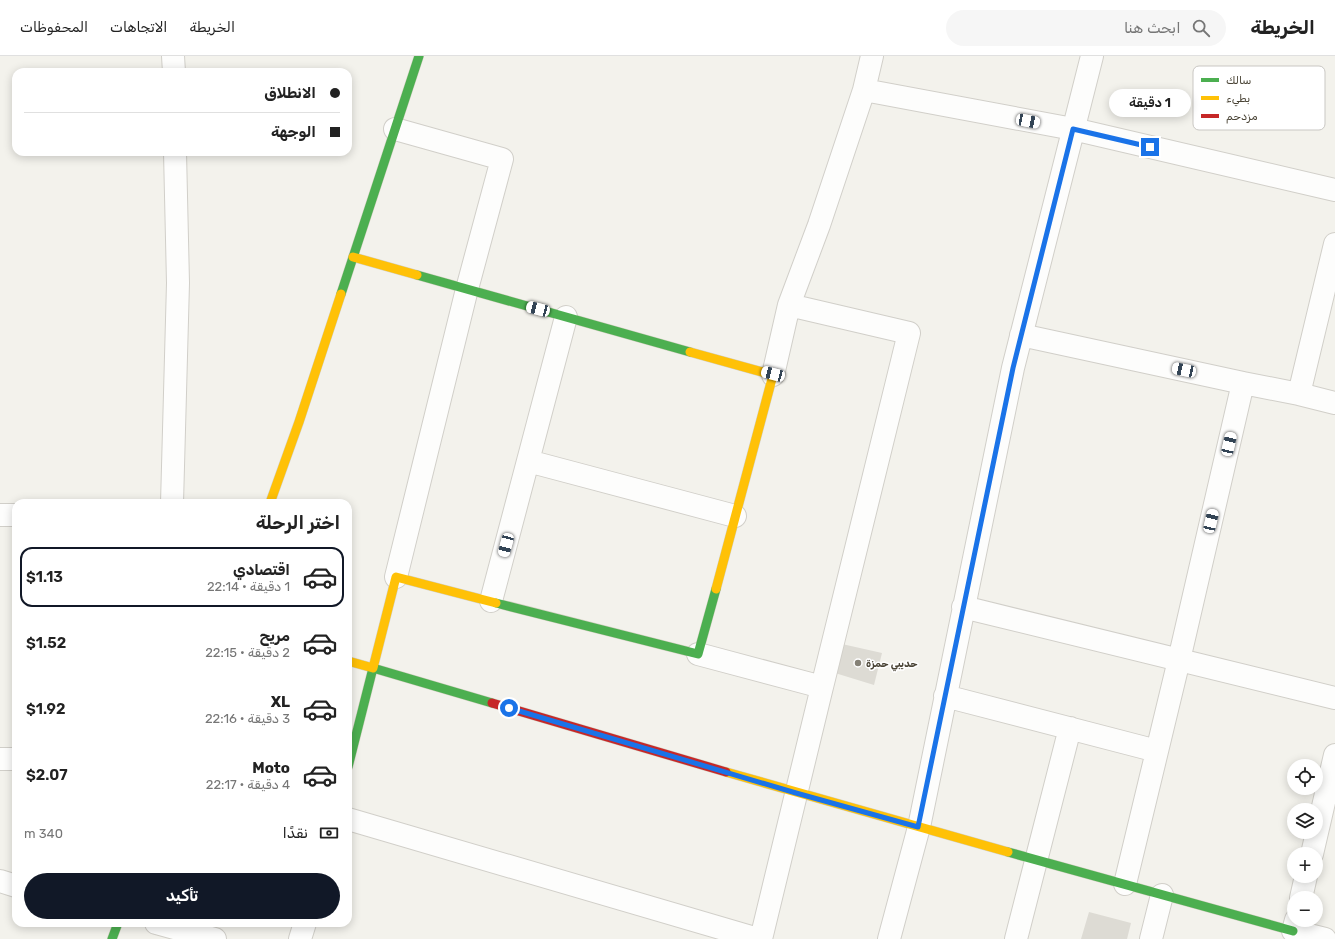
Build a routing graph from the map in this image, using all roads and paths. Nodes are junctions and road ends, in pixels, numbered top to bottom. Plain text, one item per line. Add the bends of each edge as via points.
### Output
1 (173, 56) edge
2 (418, 56) edge
3 (872, 56) edge
4 (1092, 56) edge
5 (174, 68) edge
6 (864, 90) junction
7 (395, 128) junction
8 (1073, 129) junction
9 (175, 156) edge
10 (1335, 190) edge
11 (1335, 244) edge
12 (353, 257) junction
13 (467, 289) junction
14 (789, 305) junction
15 (566, 317) junction
16 (1021, 335) junction
17 (773, 374) junction
18 (1243, 383) junction
19 (1299, 394) junction
20 (1335, 403) edge
21 (528, 461) junction
22 (172, 499) edge
23 (271, 499) edge
24 (0, 515) edge
25 (12, 515) edge
26 (735, 516) junction
27 (396, 577) junction
28 (491, 601) junction
29 (963, 607) junction
30 (698, 654) junction
31 (1180, 660) junction
32 (352, 662) edge
33 (373, 668) junction
34 (822, 686) junction
35 (945, 696) junction
36 (1335, 698) edge
37 (1070, 728) junction
38 (1157, 751) junction
39 (352, 752) edge
40 (1335, 755) edge
41 (0, 759) edge
42 (12, 759) edge
43 (796, 793) junction
44 (352, 820) edge
45 (918, 827) junction
46 (1314, 847) edge
47 (1036, 859) junction
48 (0, 881) edge
49 (1125, 884) junction
50 (12, 885) edge
51 (1162, 895) junction
52 (116, 927) edge
53 (171, 927) edge
54 (304, 927) edge
55 (1287, 930) edge
56 (112, 939) edge
57 (215, 939) edge
58 (300, 939) edge
59 (758, 939) edge
60 (761, 939) edge
61 (889, 939) edge
62 (1016, 939) edge
63 (1150, 939) edge
64 (1325, 939) edge

1 - 5 street
2 - 7 street
3 - 6 street
4 - 8 street
6 - 8 street
6 - 14 street via 820,225
7 - 12 street
7 - 13 street via 502,159
8 - 10 street
8 - 16 street
9 - 22 street via 178,283
11 - 19 street
12 - 13 street
12 - 23 street
13 - 15 street
13 - 27 street
14 - 17 street
14 - 34 street via 909,333
15 - 17 street
15 - 21 street
16 - 18 street
16 - 29 street
17 - 26 street
18 - 19 street
18 - 31 street
19 - 20 street
21 - 26 street
21 - 28 street
24 - 25 street
26 - 30 street
27 - 28 street
27 - 33 street
28 - 30 street
29 - 31 street
29 - 35 street
30 - 34 street
31 - 36 street
31 - 38 street
32 - 33 street
33 - 39 street
33 - 43 street
34 - 43 street
35 - 37 street
35 - 45 street
37 - 38 street
37 - 47 street
38 - 49 street
40 - 46 street
41 - 42 street
43 - 45 street
43 - 60 street
44 - 59 street
45 - 47 street
45 - 61 street
47 - 49 street
47 - 62 street
48 - 50 street
49 - 51 street
51 - 55 street
51 - 63 street
52 - 56 street
53 - 57 street
54 - 58 street
55 - 64 street

